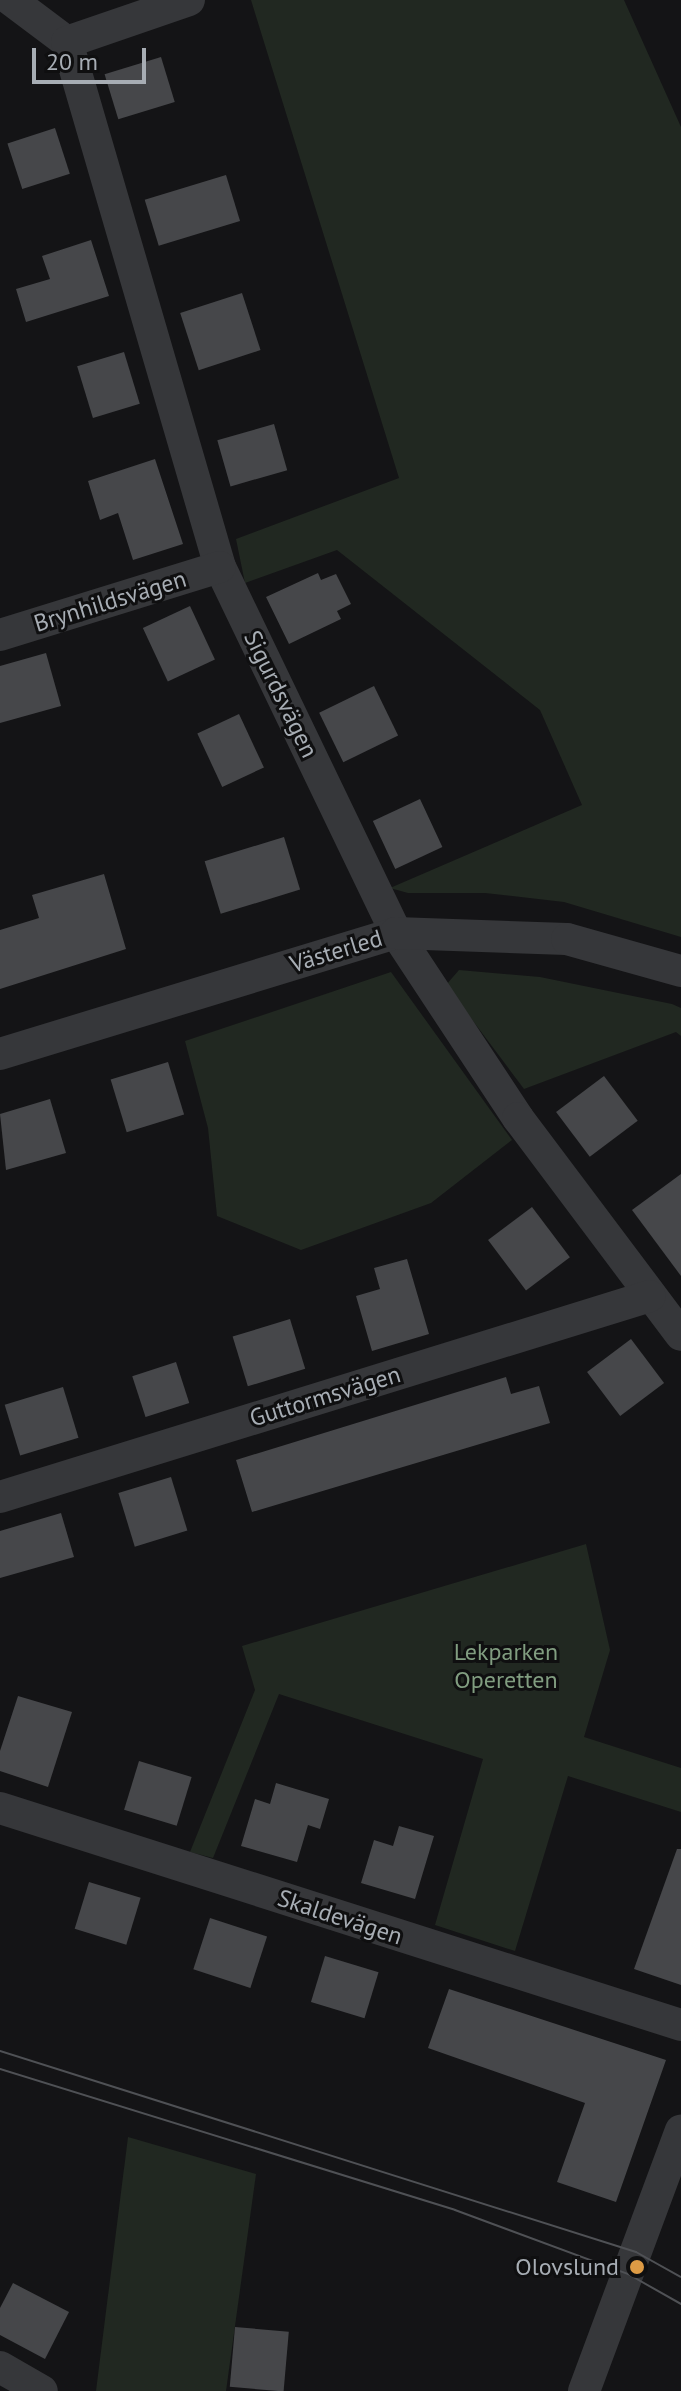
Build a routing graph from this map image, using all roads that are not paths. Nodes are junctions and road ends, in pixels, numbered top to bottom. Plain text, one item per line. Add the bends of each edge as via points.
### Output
1 (11, 0) edge
2 (189, 0) edge
3 (67, 42) junction
4 (220, 567) junction
5 (0, 635) edge
6 (396, 933) junction
7 (681, 971) edge
8 (0, 1054) edge
9 (650, 1296) junction
10 (681, 1335) edge
11 (0, 1497) edge
12 (0, 1808) edge
13 (681, 2025) edge
14 (681, 2130) edge
15 (0, 2367) edge
16 (42, 2391) edge
17 (584, 2391) edge

1 - 3 street
2 - 3 street
3 - 4 street, Sigurdsvägen
4 - 5 street, Brynhildsvägen
4 - 6 street, Sigurdsvägen
6 - 7 street, Västerled via 567,939
6 - 8 street, Västerled
6 - 9 street, Sigurdsvägen via 518,1118
9 - 10 street, Sigurdsvägen
9 - 11 street, Guttormsvägen
12 - 13 street, Skaldevägen
14 - 17 street
15 - 16 street

